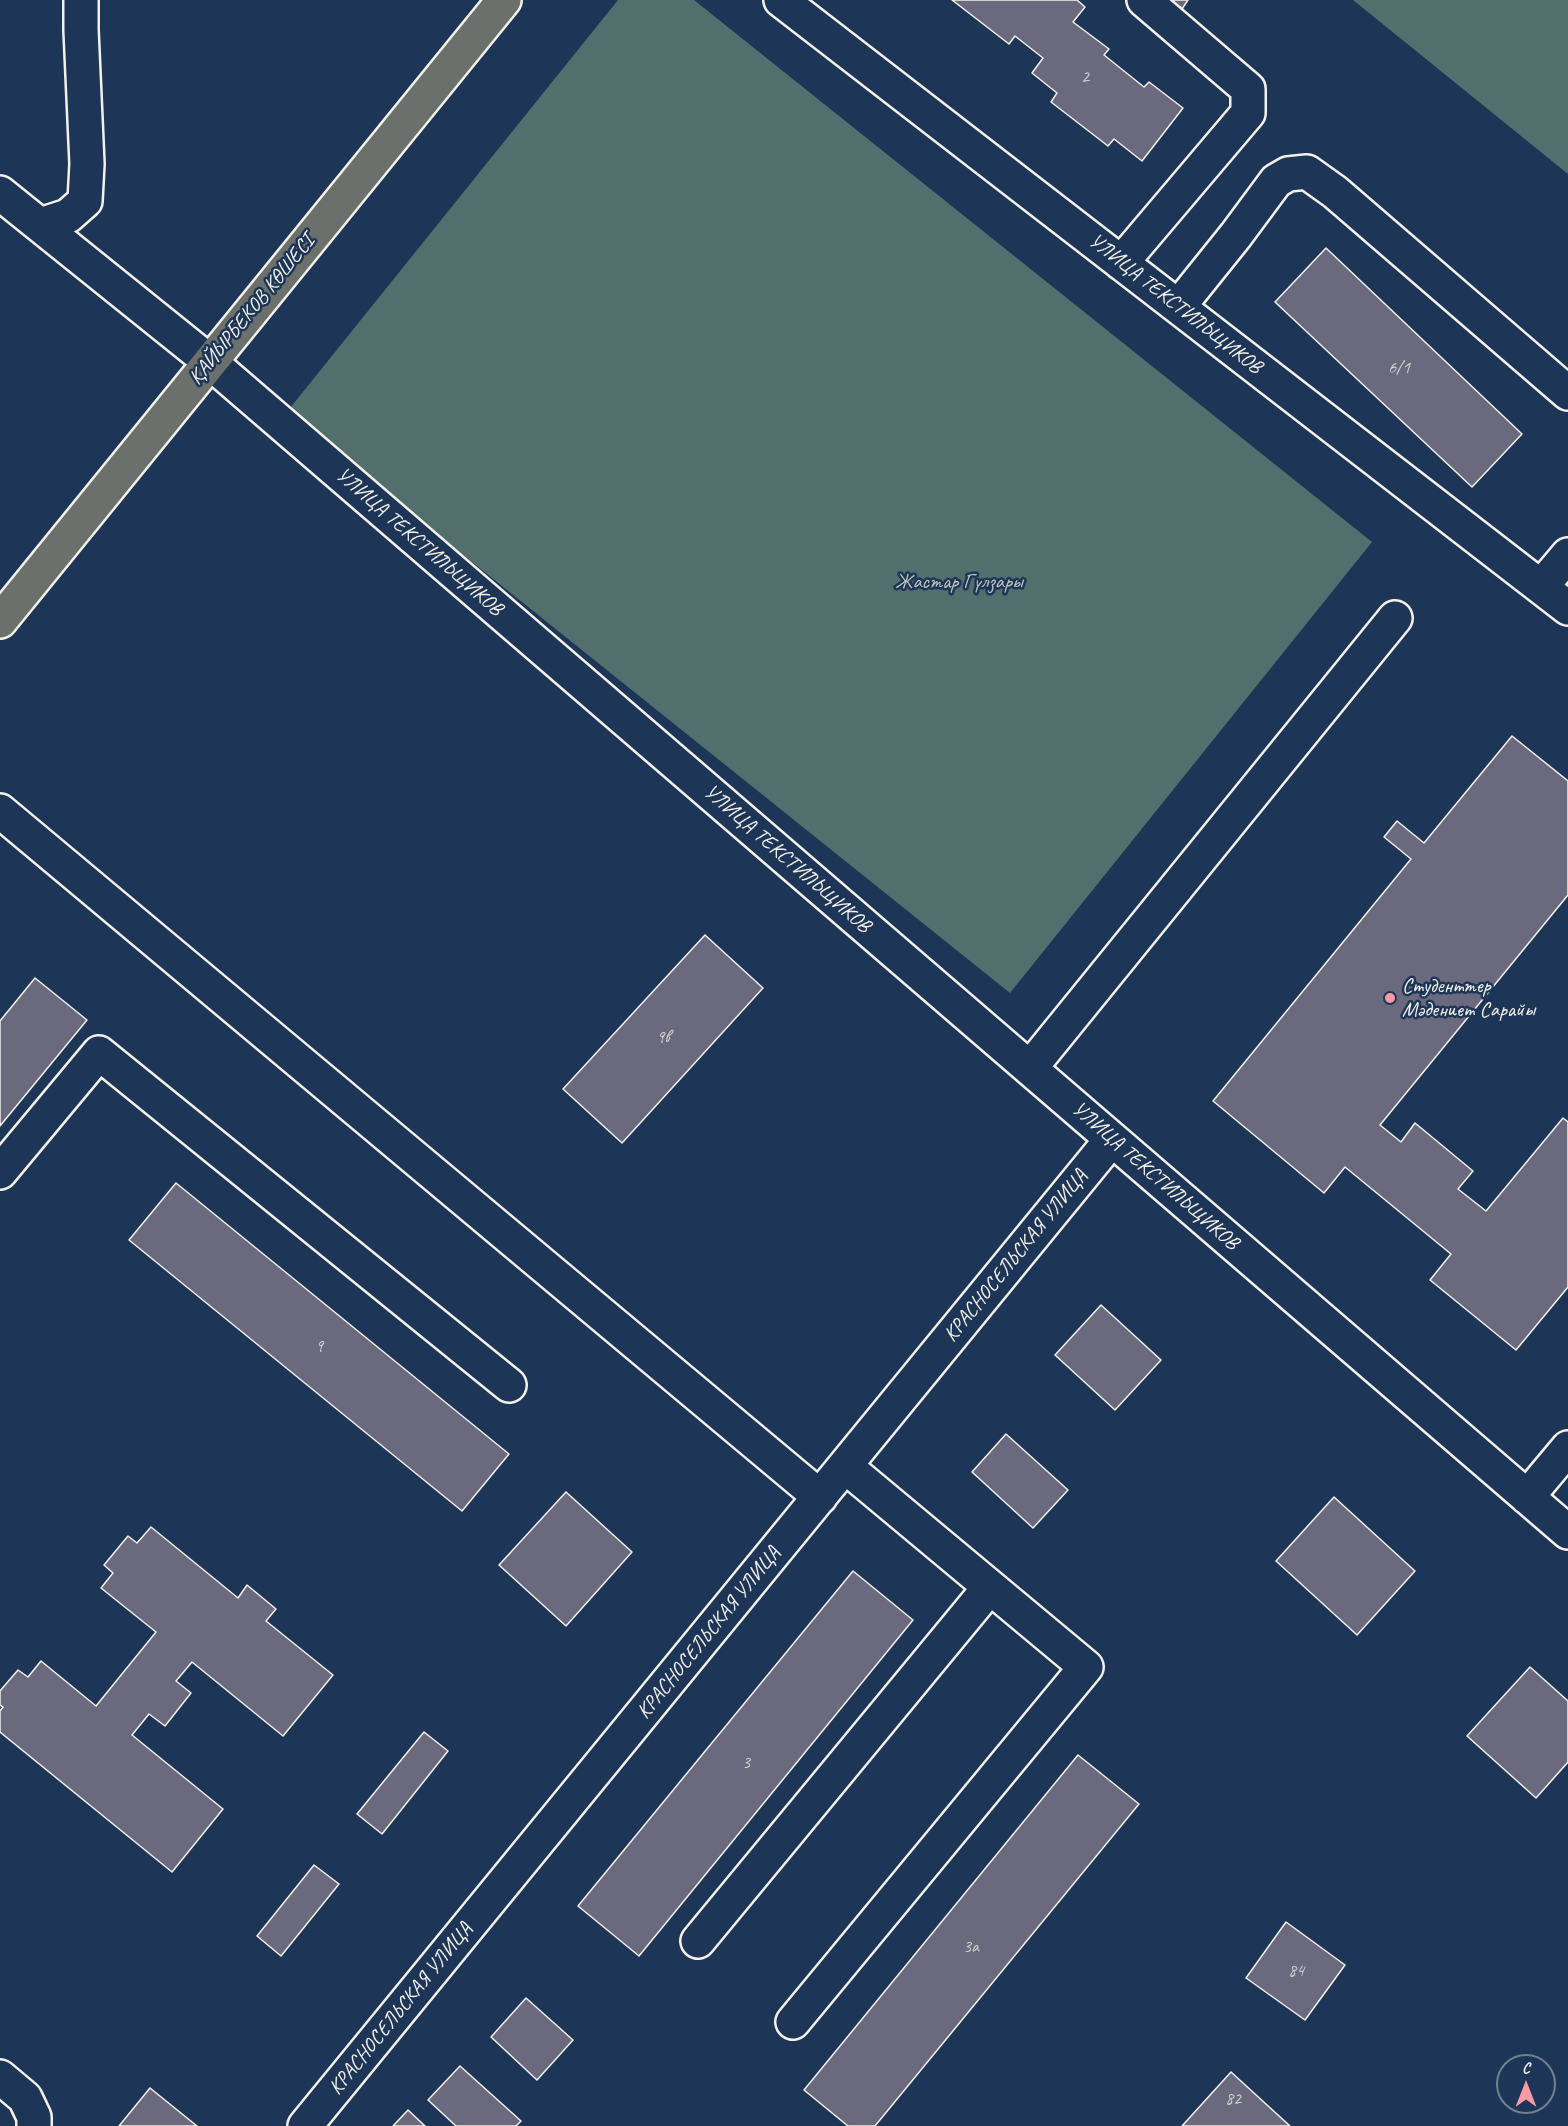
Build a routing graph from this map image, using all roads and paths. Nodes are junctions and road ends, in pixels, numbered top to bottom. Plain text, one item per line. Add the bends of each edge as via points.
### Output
1 (81, 0) edge
2 (504, 0) edge
3 (781, 0) edge
4 (1144, 0) edge
5 (0, 193) edge
6 (40, 225) junction
7 (1122, 263) junction
8 (1179, 306) junction
9 (210, 362) junction
10 (1568, 393) edge
11 (1568, 555) edge
12 (1541, 587) junction
13 (5, 605) edge
14 (1568, 608) edge
15 (1395, 618) dead end
16 (0, 811) edge
17 (1030, 1068) junction
18 (1112, 1139) junction
19 (0, 1172) edge
20 (509, 1386) dead end
21 (1568, 1448) edge
22 (846, 1466) junction
23 (820, 1497) junction
24 (1527, 1497) junction
25 (1568, 1532) edge
26 (990, 1587) junction
27 (698, 1941) dead end
28 (793, 2022) dead end
29 (0, 2077) edge
30 (34, 2126) edge
31 (305, 2126) edge

1 - 6 street via 85,201 68,216
2 - 9 main road, ҚАЙЫРБЕКОВ КӨШЕСІ
3 - 7 street, УЛИЦА ТЕКСТИЛЬЩИКОВ
4 - 7 street via 1248,89 1248,113
5 - 6 street, УЛИЦА ТЕКСТИЛЬЩИКОВ
6 - 9 street, УЛИЦА ТЕКСТИЛЬЩИКОВ
7 - 8 street, УЛИЦА ТЕКСТИЛЬЩИКОВ
8 - 10 street via 1276,181 1288,174 1307,172
8 - 12 street, УЛИЦА ТЕКСТИЛЬЩИКОВ
9 - 13 main road, ҚАЙЫРБЕКОВ КӨШЕСІ
9 - 17 street, УЛИЦА ТЕКСТИЛЬЩИКОВ
11 - 12 street
12 - 14 street, УЛИЦА ТЕКСТИЛЬЩИКОВ
15 - 17 street
16 - 23 street
17 - 18 street, УЛИЦА ТЕКСТИЛЬЩИКОВ
18 - 22 street, КРАСНОСЕЛЬСКАЯ УЛИЦА
18 - 24 street, УЛИЦА ТЕКСТИЛЬЩИКОВ
19 - 20 street via 99,1053
21 - 24 street
22 - 23 street, КРАСНОСЕЛЬСКАЯ УЛИЦА
22 - 26 street
23 - 31 street, КРАСНОСЕЛЬСКАЯ УЛИЦА
24 - 25 street, УЛИЦА ТЕКСТИЛЬЩИКОВ
26 - 27 street
26 - 28 street via 1086,1667
29 - 30 street via 25,2098

